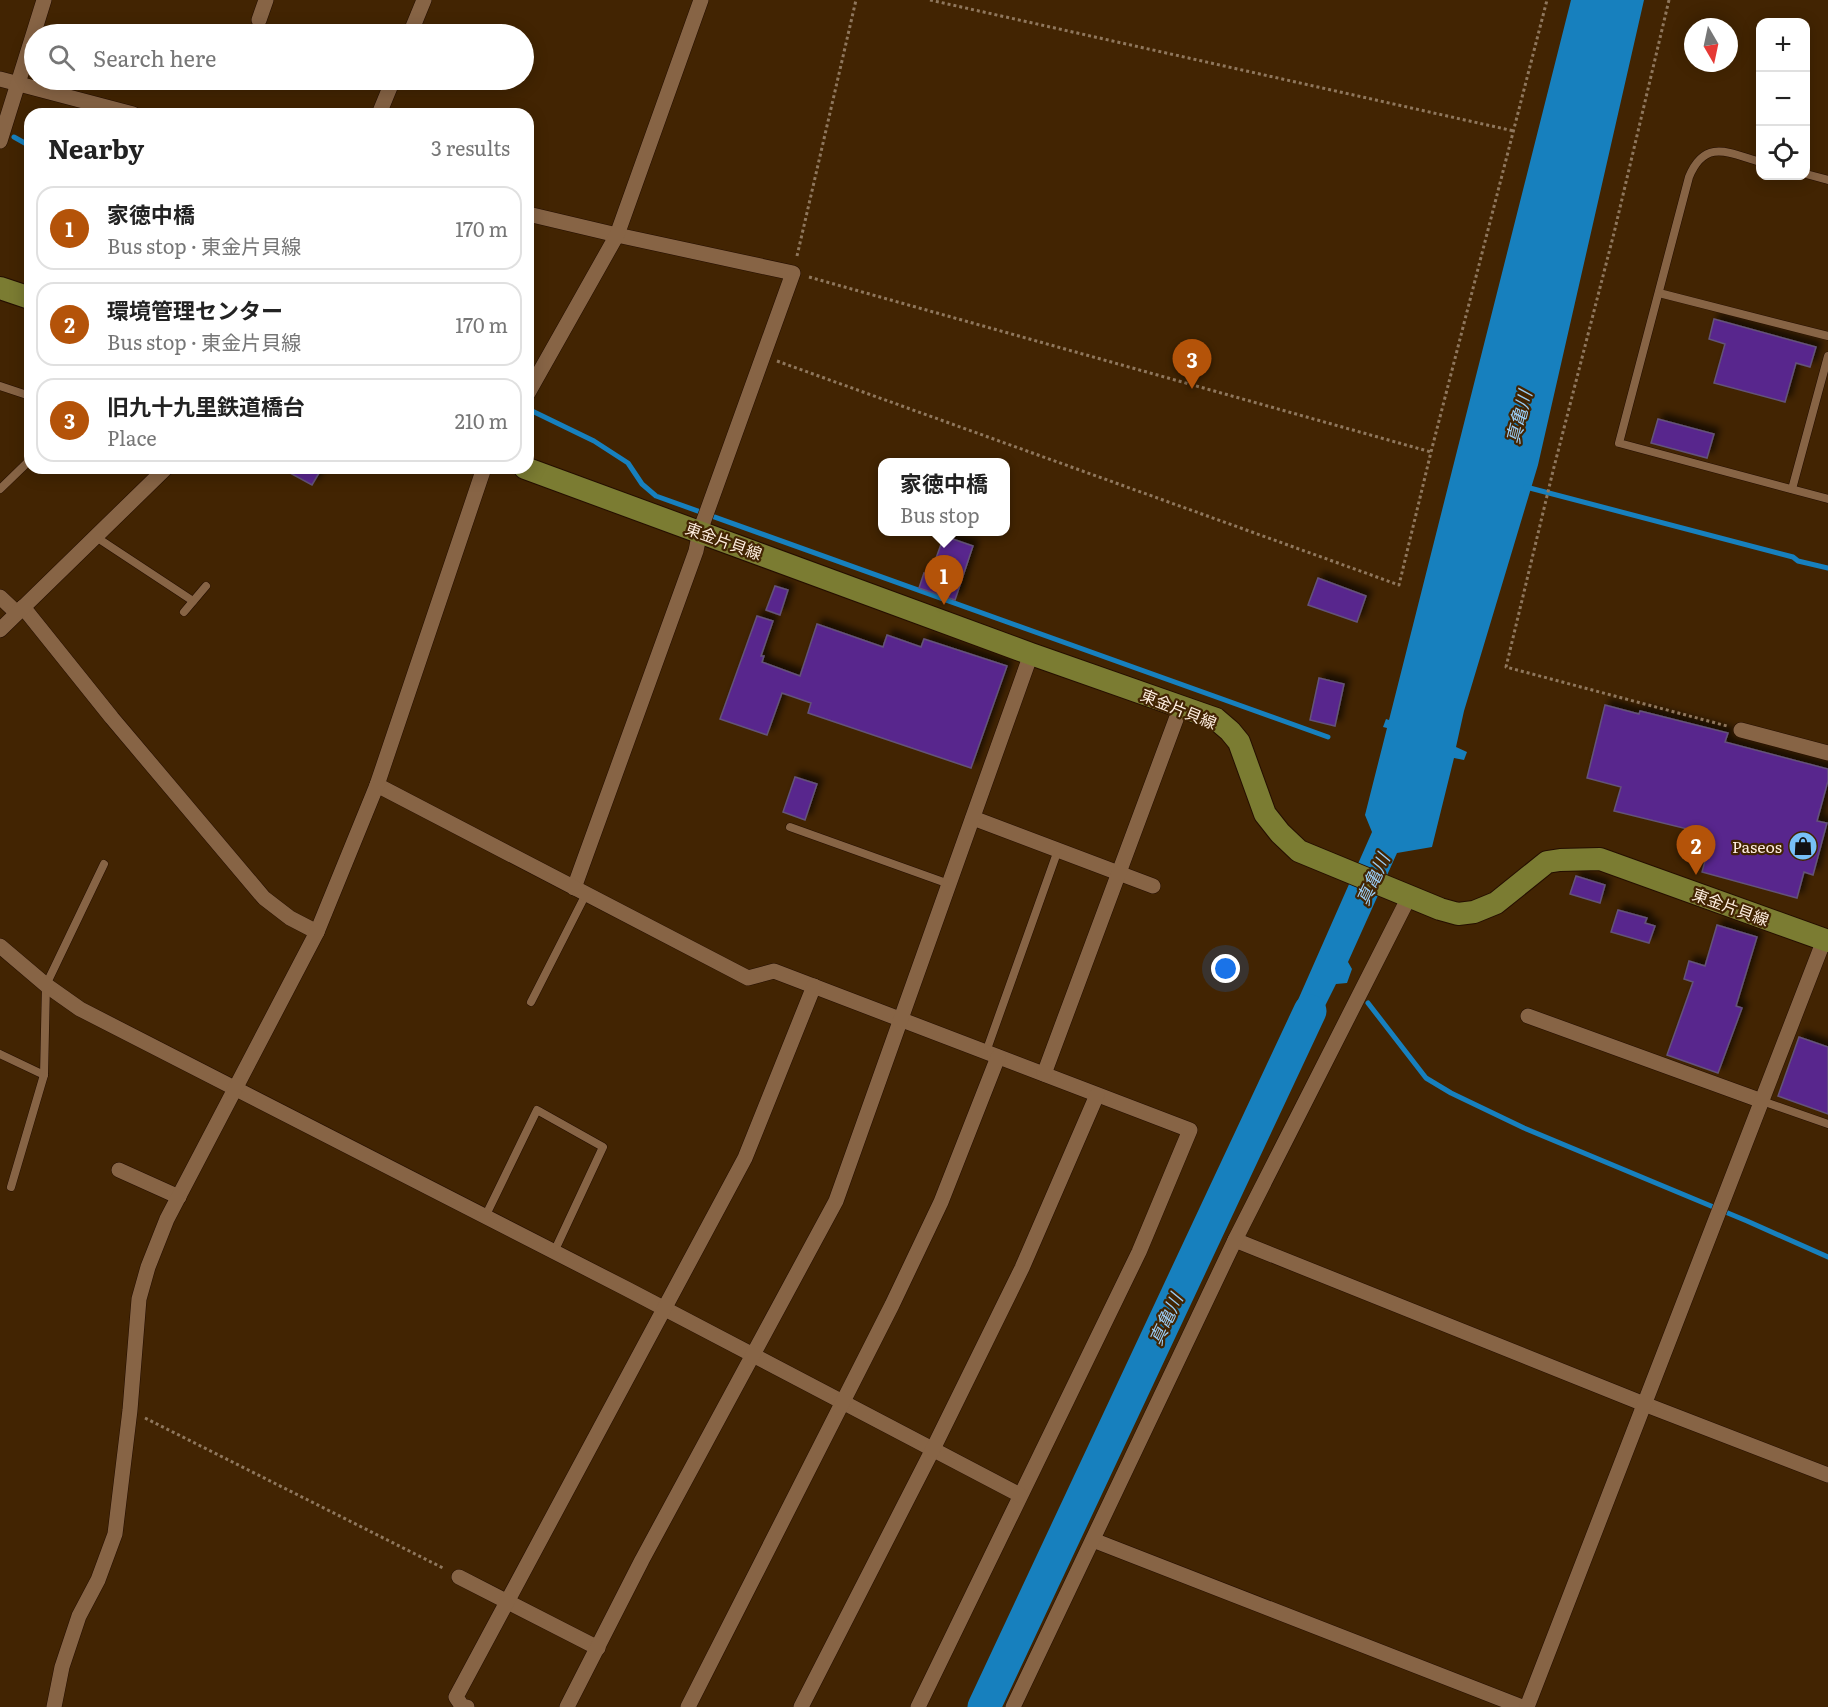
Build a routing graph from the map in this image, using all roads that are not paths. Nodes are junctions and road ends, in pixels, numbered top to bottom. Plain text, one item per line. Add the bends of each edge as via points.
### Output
1 (44, 0) edge
2 (266, 0) edge
3 (424, 0) edge
4 (702, 0) edge
5 (259, 20) dead end
6 (36, 24) edge
7 (415, 24) edge
8 (24, 62) edge
9 (0, 79) edge
10 (17, 84) junction
11 (24, 86) edge
12 (40, 90) edge
13 (389, 90) edge
14 (110, 108) edge
15 (381, 108) edge
16 (0, 141) edge
17 (1756, 161) edge
18 (1810, 175) edge
19 (1828, 180) edge
20 (534, 215) edge
21 (617, 236) junction
22 (0, 288) edge
23 (1659, 293) junction
24 (24, 296) edge
25 (1828, 336) edge
26 (1828, 356) edge
27 (1826, 372) edge
28 (534, 382) edge
29 (0, 386) edge
30 (24, 394) edge
31 (24, 466) edge
32 (534, 471) edge
33 (160, 474) edge
34 (482, 474) edge
35 (0, 489) edge
36 (1792, 489) junction
37 (1828, 499) edge
38 (704, 520) junction
39 (96, 537) junction
40 (206, 586) dead end
41 (0, 597) edge
42 (193, 601) junction
43 (21, 610) junction
44 (184, 612) dead end
45 (0, 630) edge
46 (1031, 654) junction
47 (1181, 706) junction
48 (1741, 730) road end
49 (1828, 753) edge
50 (376, 784) junction
51 (973, 818) junction
52 (790, 827) dead end
53 (1058, 850) junction
54 (104, 864) dead end
55 (1119, 873) junction
56 (949, 884) junction
57 (1153, 886) dead end
58 (580, 891) junction
59 (1409, 897) junction
60 (317, 932) junction
61 (1826, 941) edge
62 (0, 946) edge
63 (46, 985) junction
64 (814, 986) junction
65 (531, 1002) dead end
66 (1528, 1016) dead end
67 (901, 1020) junction
68 (0, 1054) edge
69 (992, 1054) junction
70 (1044, 1074) junction
71 (44, 1075) junction
72 (237, 1089) junction
73 (1097, 1095) junction
74 (1762, 1101) junction
75 (1828, 1124) edge
76 (119, 1170) dead end
77 (11, 1187) dead end
78 (179, 1197) junction
79 (485, 1217) junction
80 (1235, 1240) junction
81 (554, 1252) junction
82 (665, 1309) junction
83 (753, 1355) junction
84 (843, 1402) junction
85 (1644, 1404) junction
86 (933, 1449) junction
87 (1828, 1475) edge
88 (1020, 1495) junction
89 (1093, 1540) junction
90 (459, 1577) road end
91 (507, 1602) junction
92 (598, 1648) junction
93 (54, 1707) edge
94 (467, 1707) edge
95 (567, 1707) edge
96 (688, 1707) edge
97 (801, 1707) edge
98 (918, 1707) edge
99 (1012, 1707) edge
100 (1522, 1707) edge
101 (1527, 1707) edge

1 - 6 street
2 - 5 street
3 - 7 street
4 - 21 street
8 - 10 street
9 - 10 street
10 - 11 street
10 - 16 street
12 - 14 street
13 - 15 street
17 - 23 lane via 1716,150 1694,165
18 - 19 lane
20 - 21 street
21 - 28 street
21 - 38 street via 793,273
22 - 24 main road
23 - 25 lane
23 - 36 lane via 1619,443
26 - 27 lane
27 - 36 lane
29 - 30 lane
31 - 35 lane
32 - 38 main road, 東金片貝線
33 - 39 street
34 - 50 street
36 - 37 lane
38 - 46 main road, 東金片貝線
38 - 58 street
39 - 42 lane
39 - 43 street
40 - 42 lane
41 - 43 street
42 - 44 lane
43 - 45 street
43 - 60 street via 264,898
46 - 47 main road, 東金片貝線
46 - 51 street
47 - 55 street
47 - 59 main road, 東金片貝線 via 1216,719 1239,742 1265,814 1299,851
48 - 49 street
50 - 58 street
50 - 60 street
51 - 53 street
51 - 56 street
52 - 56 lane
53 - 55 street
53 - 69 lane
54 - 63 lane
55 - 57 street
55 - 70 street
56 - 67 street
58 - 64 street via 748,978 774,971
58 - 65 lane
59 - 61 main road, 東金片貝線 via 1458,914 1474,912 1496,903 1547,862 1600,859
59 - 80 street
60 - 72 street
61 - 74 street
62 - 63 street
63 - 71 lane
63 - 72 street via 80,1009
64 - 67 street
64 - 82 street via 745,1158
66 - 74 street
67 - 69 street
67 - 83 street via 836,1201
68 - 71 lane
69 - 70 street
69 - 84 street via 941,1202
70 - 73 street
71 - 77 lane
72 - 78 street
72 - 79 street
73 - 86 street via 1022,1268
73 - 88 street via 1190,1130 1139,1252
74 - 75 lane
74 - 85 street
76 - 78 street
78 - 93 street via 148,1267 139,1299 115,1534 62,1667
79 - 81 street
79 - 81 lane via 537,1110 603,1147
80 - 85 street
80 - 89 street
81 - 82 street
82 - 83 street
82 - 91 street
83 - 84 street
83 - 92 street
84 - 86 street
84 - 96 street
85 - 87 street
85 - 101 street
86 - 88 street
86 - 97 street
88 - 98 street
89 - 99 street
89 - 100 street
90 - 91 street
91 - 92 street
91 - 94 street via 456,1697
92 - 95 street

